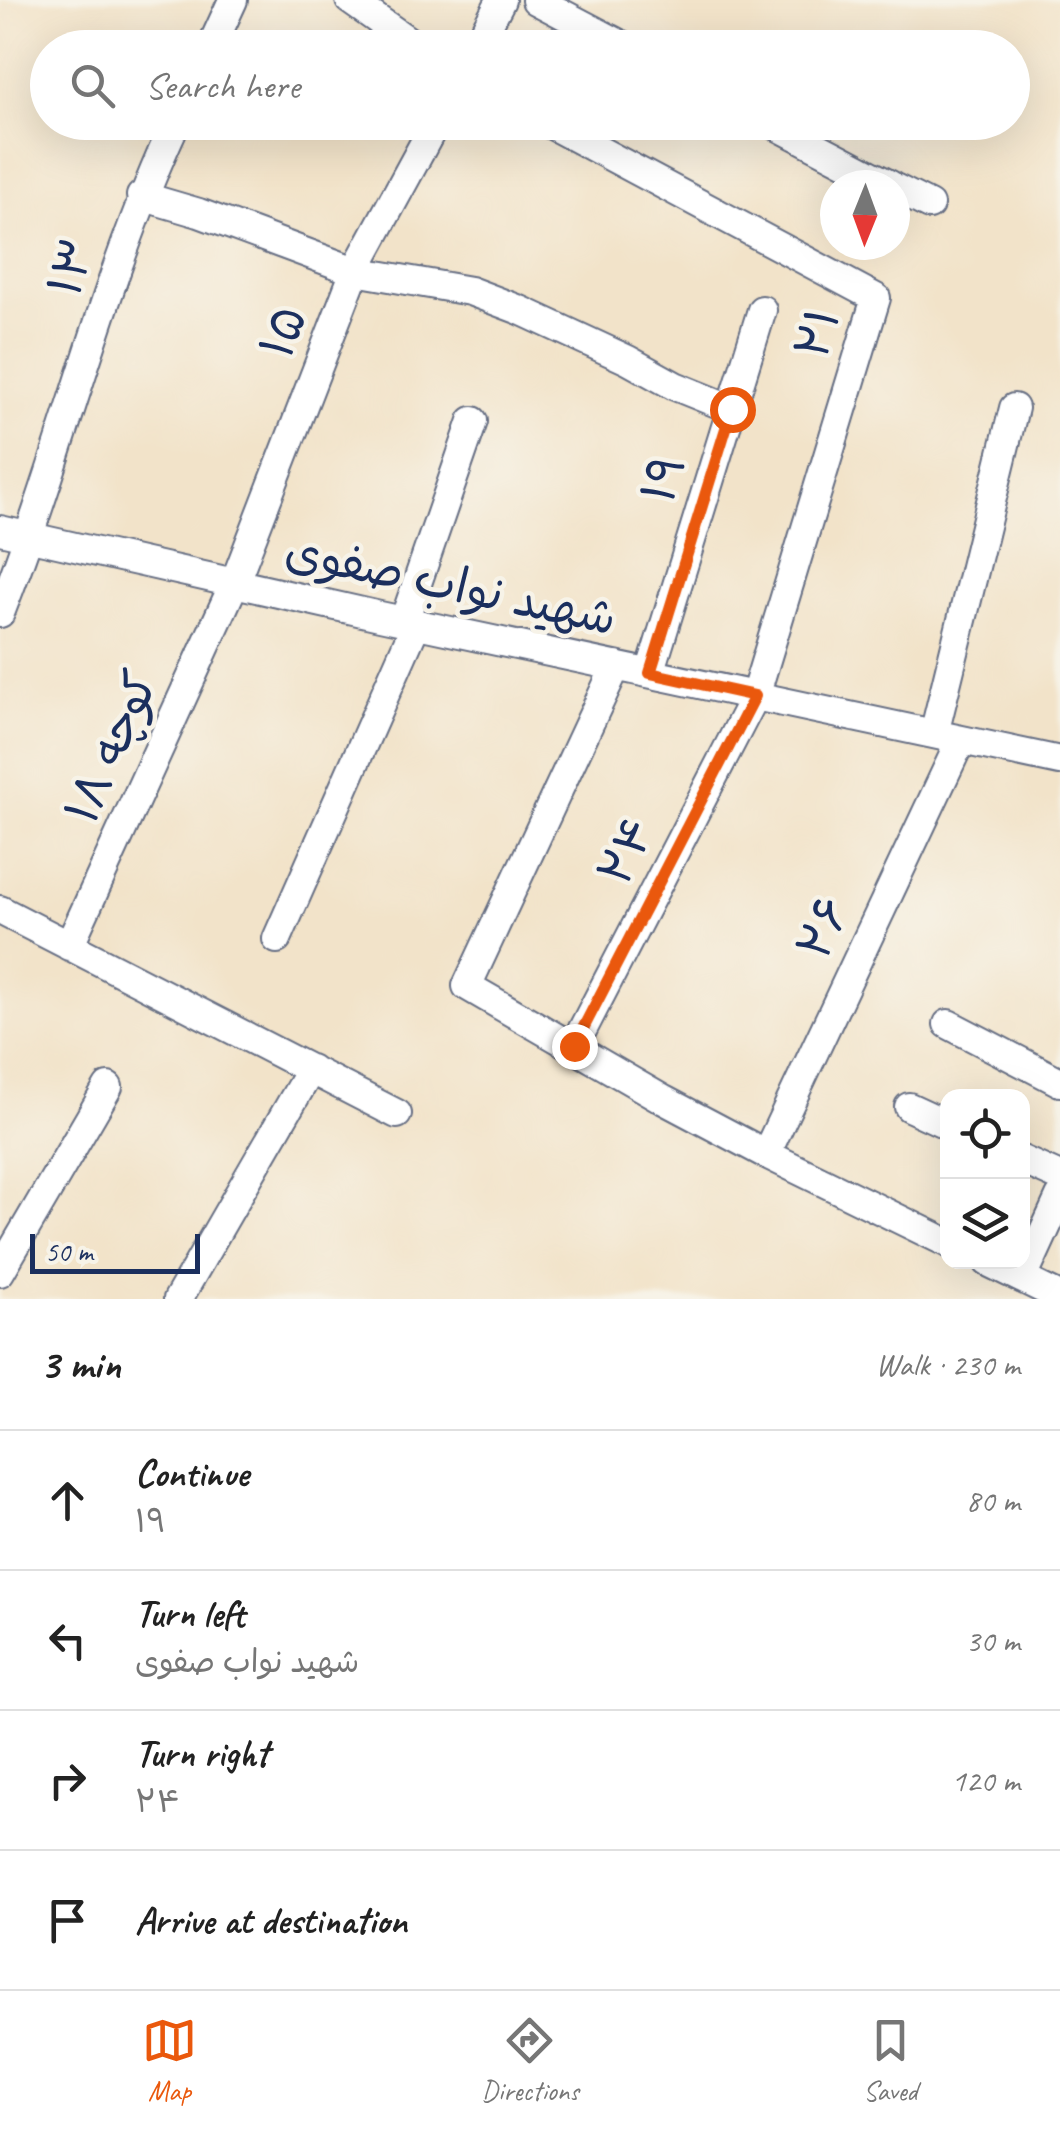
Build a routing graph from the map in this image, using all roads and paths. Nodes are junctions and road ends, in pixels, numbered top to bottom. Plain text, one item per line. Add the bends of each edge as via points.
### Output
1 (233, 0) edge
2 (350, 0) edge
3 (501, 0) edge
4 (536, 0) edge
5 (219, 30) edge
6 (392, 30) edge
7 (485, 30) edge
8 (593, 30) edge
9 (168, 140) edge
10 (426, 140) edge
11 (580, 140) edge
12 (804, 140) edge
13 (862, 170) edge
14 (142, 196) junction
15 (910, 196) edge
16 (929, 206) dead end
17 (355, 270) junction
18 (762, 310) dead end
19 (1014, 408) dead end
20 (732, 409) junction
21 (473, 420) dead end
22 (0, 530) edge
23 (30, 537) junction
24 (234, 584) junction
25 (0, 612) edge
26 (410, 622) junction
27 (616, 666) junction
28 (650, 673) junction
29 (755, 696) junction
30 (947, 737) junction
31 (1060, 761) edge
32 (0, 910) edge
33 (277, 939) dead end
34 (70, 946) junction
35 (948, 1024) dead end
36 (574, 1046) junction
37 (310, 1069) junction
38 (1060, 1082) edge
39 (108, 1088) dead end
40 (908, 1108) dead end
41 (397, 1114) dead end
42 (940, 1122) edge
43 (766, 1154) junction
44 (1030, 1164) edge
45 (1060, 1177) edge
46 (1060, 1197) edge
47 (940, 1239) edge
48 (1003, 1269) edge
49 (0, 1272) edge
50 (1023, 1278) junction
51 (1060, 1297) edge
52 (178, 1299) edge

1 - 5 street
2 - 6 street
3 - 7 street
4 - 8 street
9 - 14 street, ۱۳
10 - 17 street, ۱۵
11 - 29 street, ۲۱ via 876,298
12 - 13 street
14 - 17 street
14 - 23 street, ۱۳
15 - 16 street
17 - 20 street via 470,291
17 - 24 street, ۱۵
18 - 20 street, ۱۹
19 - 30 street, ۲۶
20 - 28 street, ۱۹
21 - 26 street
22 - 23 street, شهید نواب صفوی
23 - 24 street, شهید نواب صفوی
23 - 25 street, ۱۳
24 - 26 street, شهید نواب صفوی
24 - 34 street, کوچه ۱۸
26 - 27 street, شهید نواب صفوی
26 - 33 street
27 - 28 street, شهید نواب صفوی
27 - 36 street via 468,986
28 - 29 street, شهید نواب صفوی
29 - 30 street, شهید نواب صفوی
29 - 36 street, ۲۴
30 - 31 street, شهید نواب صفوی
30 - 43 street, ۲۶
32 - 34 street
34 - 37 street
35 - 38 street
36 - 43 street
37 - 41 street
37 - 52 street
39 - 49 street
40 - 42 street
43 - 47 street
44 - 45 street
46 - 50 street
48 - 50 street
50 - 51 street

